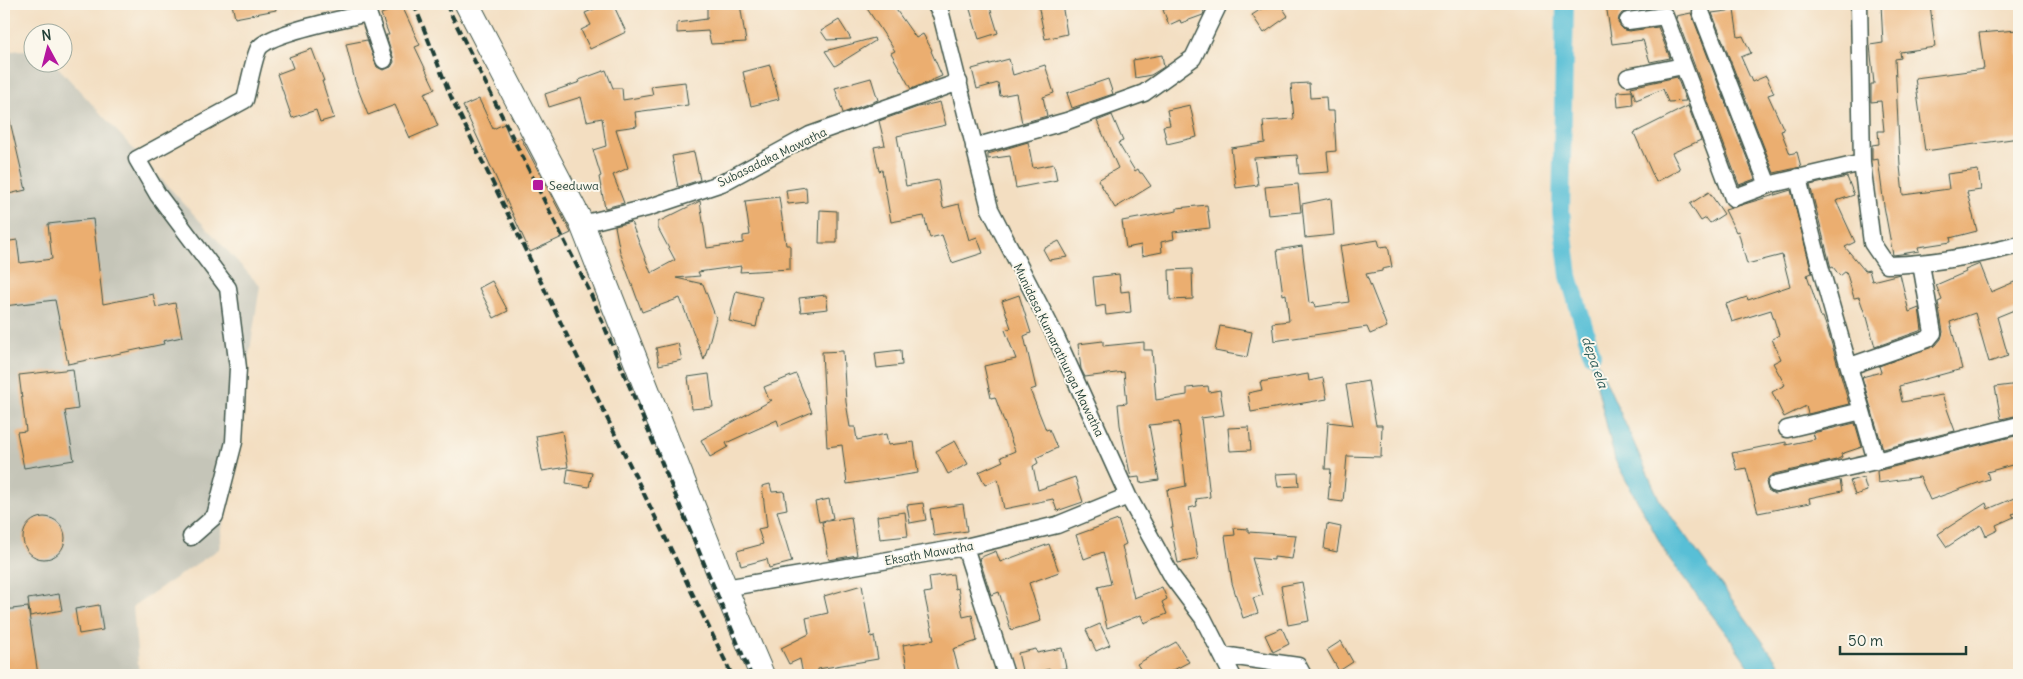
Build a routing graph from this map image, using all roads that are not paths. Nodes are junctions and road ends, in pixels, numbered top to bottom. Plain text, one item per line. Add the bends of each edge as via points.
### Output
1 (467, 4) edge
2 (935, 4) edge
3 (1219, 4) edge
4 (1860, 4) edge
5 (367, 9) edge
6 (1701, 12) dead end
7 (1628, 21) dead end
8 (384, 60) dead end
9 (1683, 66) junction
10 (1628, 78) dead end
11 (959, 82) junction
12 (974, 147) junction
13 (1862, 163) junction
14 (1798, 177) junction
15 (1768, 185) junction
16 (582, 224) junction
17 (2019, 245) edge
18 (1921, 264) junction
19 (1850, 366) junction
20 (1862, 411) junction
21 (2019, 425) edge
22 (1787, 429) dead end
23 (1876, 461) junction
24 (1776, 484) dead end
25 (1128, 496) junction
26 (191, 537) dead end
27 (965, 547) junction
28 (725, 588) junction
29 (1223, 655) junction
30 (762, 675) edge
31 (1006, 675) edge
32 (1232, 675) edge
33 (1303, 675) edge

1 - 16 street
2 - 11 street, Munidasa Kumarathunga Mawatha via 941,14
3 - 12 street via 1193,58 1144,93 1067,121
4 - 13 street
5 - 8 street
5 - 26 street via 269,40 259,48 245,100 137,159 158,195 228,288 238,368 234,442 215,516
6 - 15 street
7 - 9 street via 1665,16
9 - 10 street
9 - 15 street via 1733,198
11 - 12 street, Munidasa Kumarathunga Mawatha
11 - 16 street, Subasadaka Mawatha via 810,135 722,183 647,208
12 - 25 street, Munidasa Kumarathunga Mawatha via 990,209 1056,337
13 - 14 street
13 - 18 street via 1872,243 1887,265
14 - 15 street
14 - 19 street via 1812,242
16 - 28 street
17 - 18 street via 1974,257
18 - 19 street via 1933,333 1928,339
19 - 20 street
20 - 22 street
20 - 23 street
21 - 23 street
23 - 24 street
25 - 27 street, Eksath Mawatha via 1057,525
25 - 29 street, Munidasa Kumarathunga Mawatha via 1173,578 1204,618
27 - 28 street, Eksath Mawatha
27 - 31 street
28 - 30 street
29 - 32 street, Munidasa Kumarathunga Mawatha
29 - 33 street via 1298,666

